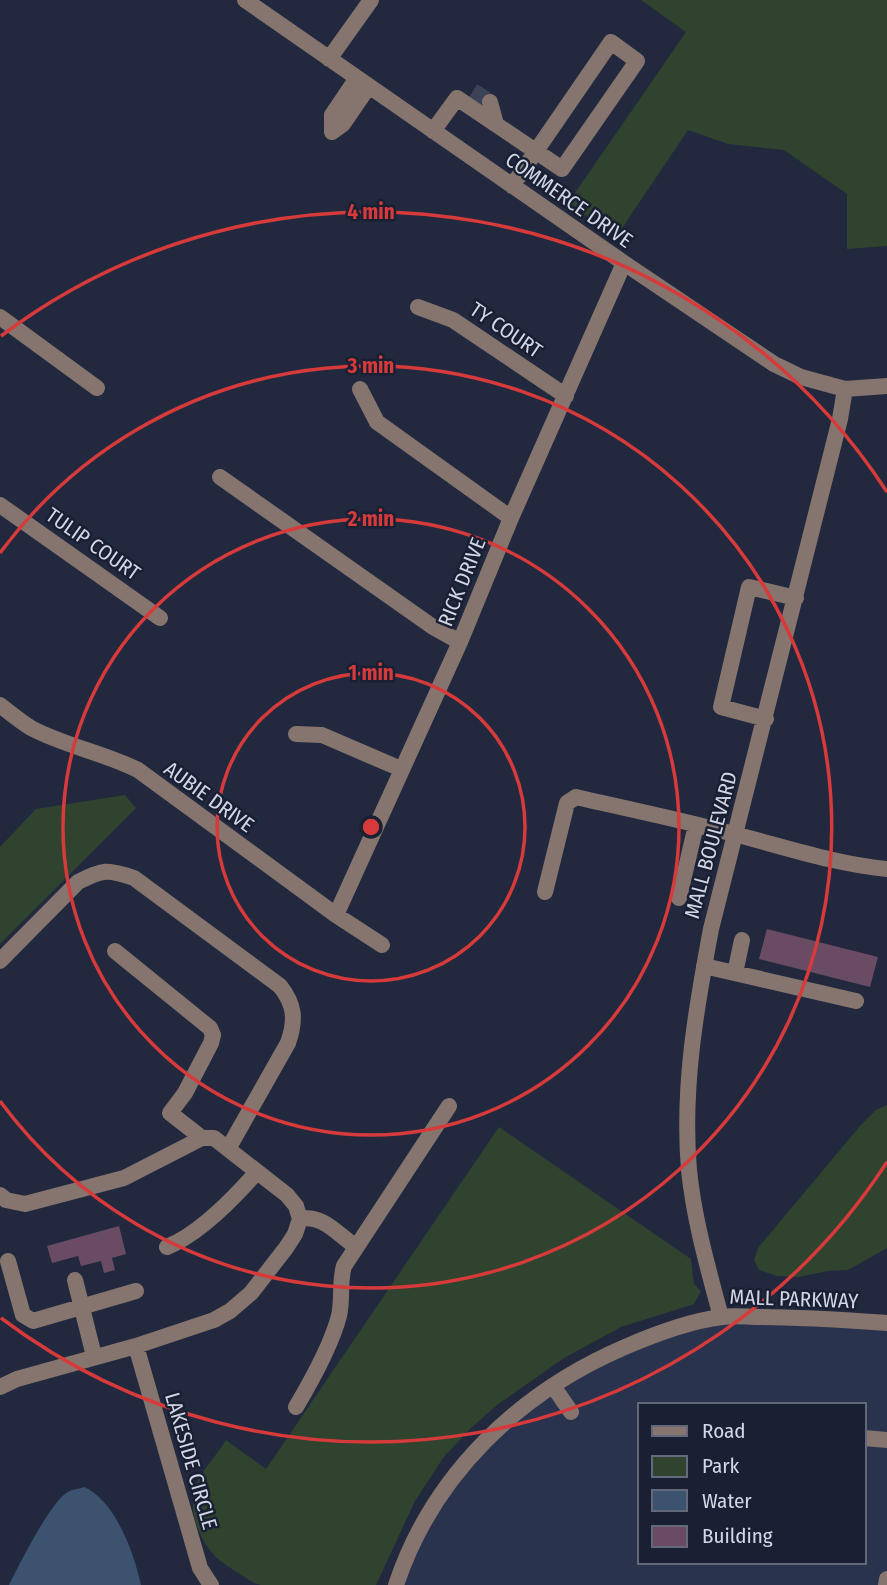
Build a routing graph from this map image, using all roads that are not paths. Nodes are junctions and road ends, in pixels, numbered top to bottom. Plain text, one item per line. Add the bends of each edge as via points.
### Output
1 (245, 0) edge
2 (371, 0) edge
3 (329, 60) junction
4 (473, 91) dead end
5 (457, 98) junction
6 (490, 102) tunnel mouth
7 (496, 124) junction
8 (433, 131) junction
9 (536, 151) junction
10 (512, 186) junction
11 (624, 263) junction
12 (418, 307) dead end
13 (0, 317) edge
14 (887, 386) edge
15 (97, 388) dead end
16 (360, 389) dead end
17 (845, 389) junction
18 (566, 396) junction
19 (220, 477) dead end
20 (0, 505) edge
21 (511, 518) junction
22 (796, 598) junction
23 (160, 618) dead end
24 (460, 642) junction
25 (0, 705) edge
26 (765, 719) junction
27 (296, 734) dead end
28 (401, 769) junction
29 (696, 825) junction
30 (734, 834) junction
31 (887, 869) edge
32 (545, 892) dead end
33 (679, 898) dead end
34 (337, 915) junction
35 (742, 940) dead end
36 (382, 945) dead end
37 (116, 951) dead end
38 (0, 961) edge
39 (704, 966) junction
40 (735, 974) junction
41 (856, 1000) dead end
42 (449, 1106) dead end
43 (202, 1138) junction
44 (228, 1149) junction
45 (257, 1172) junction
46 (0, 1195) edge
47 (300, 1219) junction
48 (355, 1246) junction
49 (167, 1247) dead end
50 (8, 1261) dead end
51 (75, 1280) dead end
52 (136, 1291) dead end
53 (82, 1307) junction
54 (722, 1317) junction
55 (887, 1323) edge
56 (136, 1346) junction
57 (94, 1356) junction
58 (553, 1386) junction
59 (0, 1387) edge
60 (296, 1407) dead end
61 (571, 1412) dead end
62 (866, 1438) edge
63 (887, 1440) edge
64 (887, 1578) edge
65 (211, 1585) edge
66 (396, 1585) edge
67 (886, 1585) edge

1 - 3 street, COMMERCE DRIVE
2 - 3 street
3 - 8 street, COMMERCE DRIVE
4 - 5 street
5 - 7 street
5 - 8 street
6 - 7 street
7 - 9 street
8 - 10 street, COMMERCE DRIVE
9 - 9 street via 611,42 637,61 562,169
9 - 10 street
10 - 11 street, COMMERCE DRIVE
11 - 17 street, COMMERCE DRIVE via 774,364
11 - 18 street, RICK DRIVE
12 - 18 street, TY COURT via 453,320
13 - 15 street
14 - 17 street, COMMERCE DRIVE
16 - 21 street via 377,422
17 - 22 street, MALL BOULEVARD
18 - 21 street, RICK DRIVE
19 - 24 street
20 - 23 street, TULIP COURT
21 - 24 street, RICK DRIVE
22 - 26 street, MALL BOULEVARD
22 - 26 street via 749,587 736,635 721,707
24 - 28 street, RICK DRIVE
25 - 34 street, AUBIE DRIVE via 31,727 138,770
26 - 30 street, MALL BOULEVARD
27 - 28 street via 322,735
28 - 34 street, RICK DRIVE
29 - 30 street
29 - 32 street via 572,798
29 - 33 street
30 - 31 street
30 - 39 street, MALL BOULEVARD
34 - 36 street, AUBIE DRIVE
35 - 40 street
37 - 43 street via 211,1028 211,1043 170,1114
38 - 44 street via 78,882 112,871 134,878 280,986 294,1011 288,1043
39 - 40 street
39 - 54 street, MALL BOULEVARD via 691,1048 689,1170 698,1229
40 - 41 street
42 - 48 street
43 - 44 street via 214,1138
43 - 46 street via 124,1178 25,1204
44 - 45 street
45 - 47 street via 287,1195
45 - 49 street via 184,1240
47 - 48 street via 320,1219
47 - 56 street via 286,1248 251,1293 230,1311
48 - 60 street via 340,1278 338,1319
50 - 53 street via 23,1315 33,1321
51 - 53 street
52 - 53 street
53 - 57 street
54 - 55 street, MALL PARKWAY
54 - 58 street, MALL PARKWAY via 655,1334 598,1358
56 - 57 street
56 - 65 street, LAKESIDE CIRCLE via 200,1568
57 - 59 street
58 - 61 street
58 - 66 street, MALL PARKWAY via 498,1427 456,1472 410,1550
62 - 63 street
64 - 67 street

